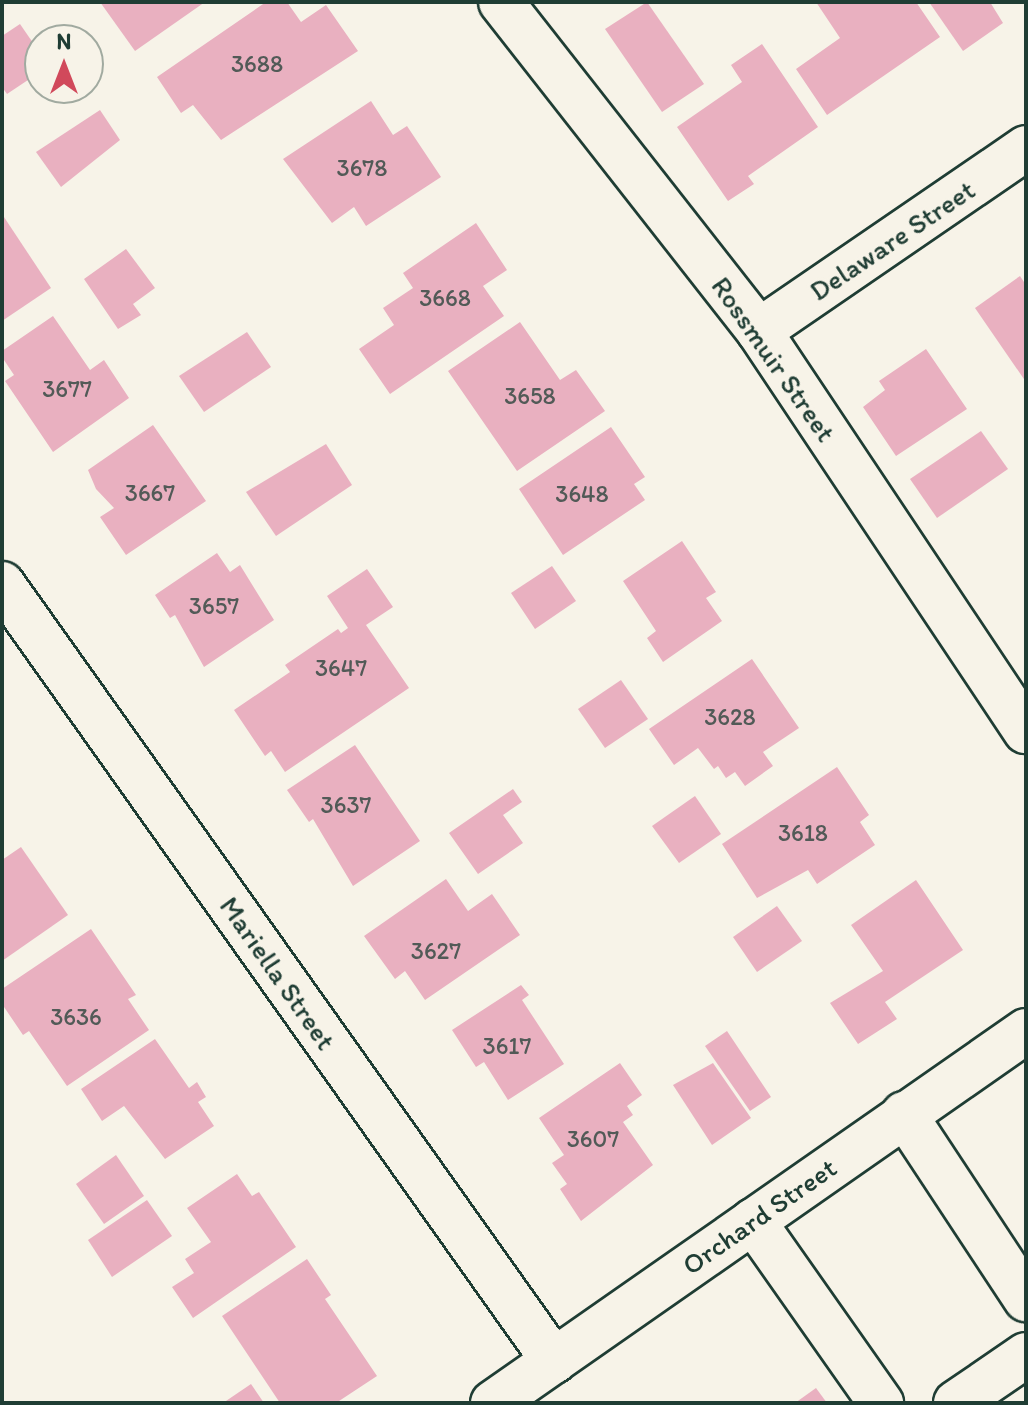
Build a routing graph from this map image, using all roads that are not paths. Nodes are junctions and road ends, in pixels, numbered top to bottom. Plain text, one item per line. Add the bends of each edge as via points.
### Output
1 (501, 2) edge
2 (1026, 148) edge
3 (759, 331) junction
4 (2, 584) edge
5 (1026, 731) edge
6 (1026, 1031) edge
7 (904, 1114) junction
8 (753, 1221) junction
9 (1026, 1299) edge
10 (1026, 1355) edge
11 (554, 1361) junction
12 (493, 1403) edge
13 (881, 1403) edge
14 (956, 1403) edge

1 - 3 street, Rossmuir Street
2 - 3 street, Delaware Street
3 - 5 street, Rossmuir Street
4 - 11 street, Mariella Street
6 - 7 street, Orchard Street
7 - 8 street, Orchard Street
7 - 9 street
8 - 11 street, Orchard Street
8 - 13 street
10 - 14 street
11 - 12 street, Orchard Street

